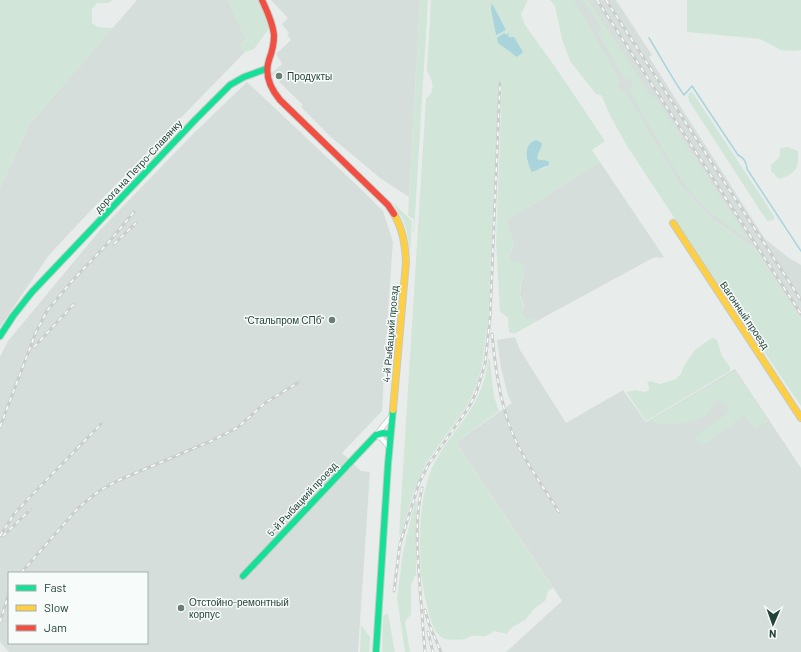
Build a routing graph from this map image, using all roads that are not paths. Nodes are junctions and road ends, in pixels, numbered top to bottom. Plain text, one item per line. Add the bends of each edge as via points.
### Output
1 (262, 0) edge
2 (266, 69) junction
3 (673, 223) dead end
4 (0, 336) edge
5 (393, 414) junction
6 (801, 418) edge
7 (390, 434) junction
8 (376, 435) junction
9 (389, 447) junction
10 (243, 576) dead end
11 (376, 652) edge

1 - 2 street via 274,38
2 - 4 street, дорога на Петро-Славянку via 230,85 32,292
2 - 5 street, 4-й Рыбацкий проезд via 268,83 280,100 382,199 402,230 406,262
3 - 6 street, Вагонный проезд
5 - 7 street, 4-й Рыбацкий проезд
5 - 8 street, 5-й Рыбацкий проезд
7 - 8 street
7 - 9 street, 4-й Рыбацкий проезд
8 - 9 street
8 - 10 street, 5-й Рыбацкий проезд
9 - 11 street, 4-й Рыбацкий проезд

